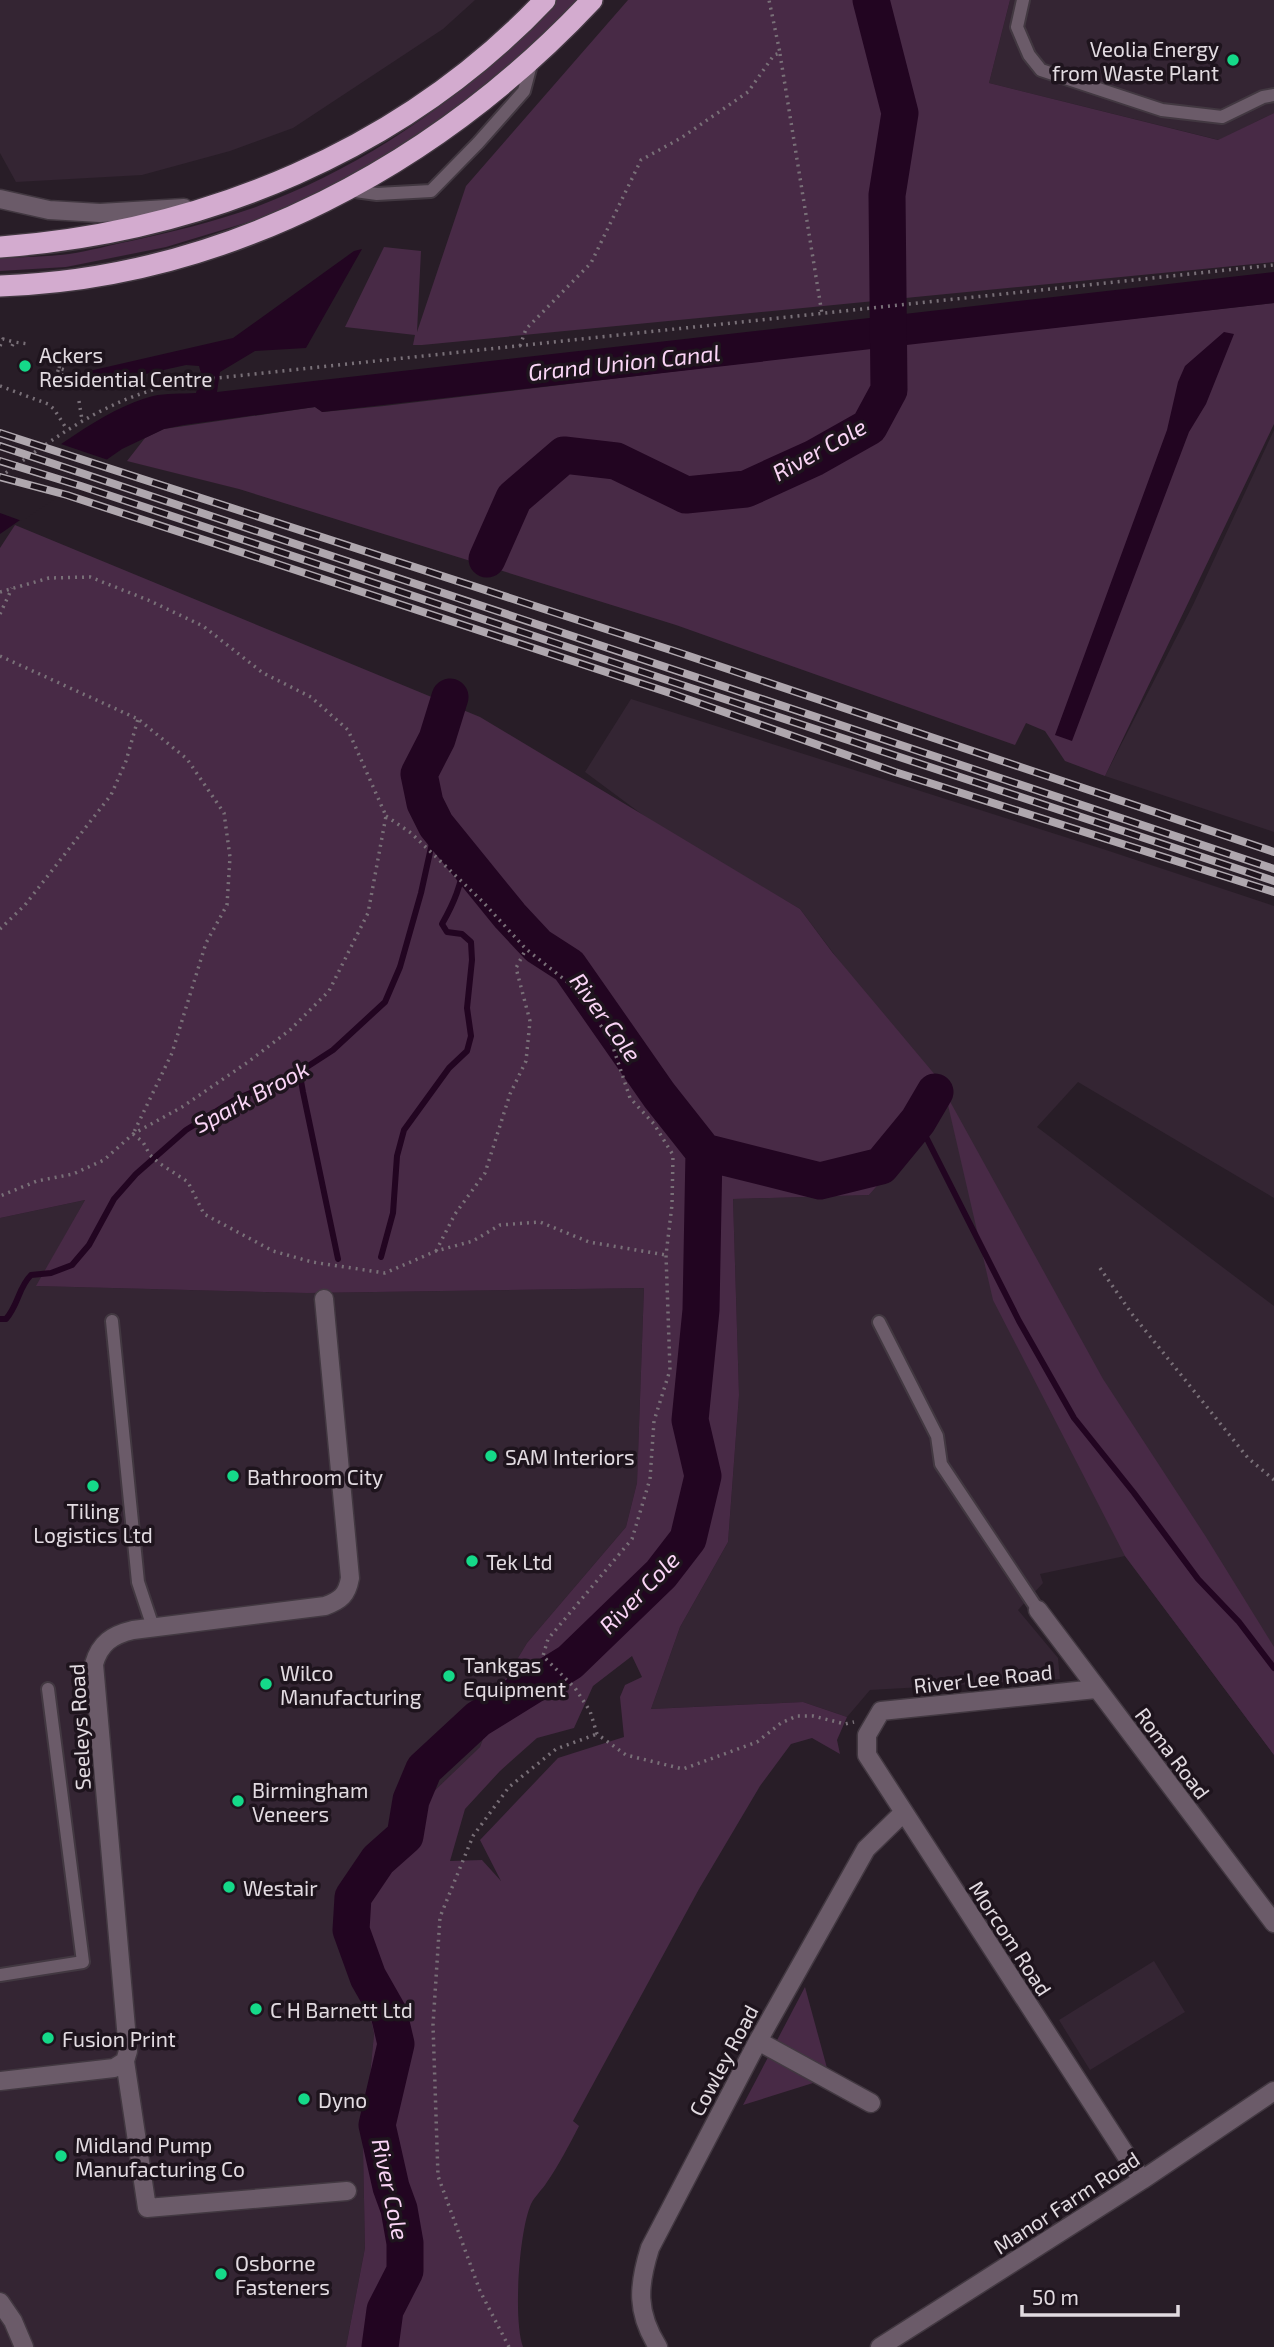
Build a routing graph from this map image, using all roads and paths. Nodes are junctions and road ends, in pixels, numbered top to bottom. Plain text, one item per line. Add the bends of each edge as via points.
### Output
1 (545, 0) edge
2 (592, 0) edge
3 (769, 0) edge
4 (1023, 0) edge
5 (780, 53) junction
6 (532, 60) junction
7 (1274, 95) edge
8 (348, 190) junction
9 (0, 199) edge
10 (217, 206) junction
11 (0, 247) edge
12 (1274, 265) edge
13 (0, 286) edge
14 (822, 314) junction
15 (28, 344) dead end
16 (0, 346) edge
17 (520, 346) junction
18 (63, 355) dead end
19 (59, 368) junction
20 (47, 373) dead end
21 (0, 386) edge
22 (73, 389) dead end
23 (79, 401) dead end
24 (82, 420) junction
25 (66, 429) junction
26 (0, 477) edge
27 (12, 588) junction
28 (0, 592) edge
29 (0, 614) edge
30 (0, 656) edge
31 (138, 719) junction
32 (386, 816) junction
33 (0, 929) edge
34 (526, 949) junction
35 (133, 1134) junction
36 (0, 1196) edge
37 (436, 1251) junction
38 (666, 1255) junction
39 (1100, 1268) dead end
40 (324, 1299) dead end
41 (112, 1321) dead end
42 (879, 1322) dead end
43 (1274, 1480) edge
44 (1038, 1610) joint
45 (153, 1627) junction
46 (48, 1689) dead end
47 (1096, 1689) junction
48 (877, 1716) junction
49 (597, 1734) junction
50 (903, 1813) junction
51 (1274, 1923) edge
52 (0, 1975) edge
53 (758, 2040) junction
54 (125, 2062) junction
55 (0, 2081) edge
56 (1274, 2091) edge
57 (871, 2104) dead end
58 (1142, 2180) junction
59 (347, 2192) dead end
60 (0, 2302) edge
61 (24, 2347) edge
62 (509, 2347) edge
63 (658, 2347) edge
64 (880, 2347) edge

1 - 10 highway via 472,67 396,121 314,167
2 - 6 highway
3 - 5 path
4 - 7 lane via 1017,27 1041,70 1162,110 1210,116 1222,117
5 - 14 path
5 - 17 path via 748,92 640,160 591,263 526,330
6 - 8 highway via 414,152
6 - 8 lane via 524,91 431,191 377,194
8 - 13 highway via 255,232 194,252 107,273
9 - 10 street via 49,210 100,214
10 - 11 highway via 129,230
12 - 14 path
14 - 17 path
15 - 16 path via 3,339
17 - 24 path via 189,380 154,387
18 - 19 path
19 - 20 path via 56,376
19 - 22 path via 65,370 60,386
21 - 25 path via 48,404
23 - 24 path
24 - 25 path
25 - 26 path
27 - 28 path
27 - 29 path
27 - 32 path via 49,578 90,577 203,626 263,673 311,697 348,730
30 - 31 path
31 - 33 path via 127,761 111,795 25,905
31 - 35 path via 187,758 224,813 230,857 228,905 206,943 172,1054
32 - 34 path via 419,840
32 - 35 path via 368,914 329,991 290,1030 248,1062
34 - 37 path via 516,968 530,1021 526,1061 510,1094 485,1173 455,1214
34 - 38 path via 570,984 610,1038 630,1098 654,1124 673,1155
35 - 36 path via 103,1160 74,1174 37,1181
35 - 37 path via 159,1163 188,1182 204,1214 273,1251 385,1273
37 - 38 path via 473,1241 500,1225 540,1222 589,1241
38 - 49 path via 670,1370 654,1421 650,1479 632,1539 548,1639 543,1656 575,1688 590,1711
39 - 43 path via 1239,1448
40 - 45 street, Seeleys Road via 350,1578 344,1597 325,1606
41 - 45 lane via 138,1582
42 - 44 lane via 937,1436 941,1464
44 - 47 street, Roma Road
45 - 54 street, Seeleys Road via 118,1633 97,1651 94,1664 128,2051
46 - 52 lane via 83,1962
47 - 48 street, River Lee Road via 881,1711
47 - 51 street, Roma Road
48 - 49 path via 845,1724 797,1716 757,1742 683,1769 626,1755
48 - 50 street, Morcom Road via 867,1735 867,1755
49 - 62 path via 556,1749 509,1787 473,1836 440,1917 433,2025 438,2176 480,2291
50 - 53 street, Cowley Road via 866,1849
50 - 58 street, Morcom Road
53 - 57 street
53 - 63 street, Cowley Road via 650,2248 640,2279 642,2310
54 - 55 street via 114,2068
54 - 59 street, Seeleys Road via 147,2207
56 - 58 street, Manor Farm Road
58 - 64 street, Manor Farm Road
60 - 61 street

